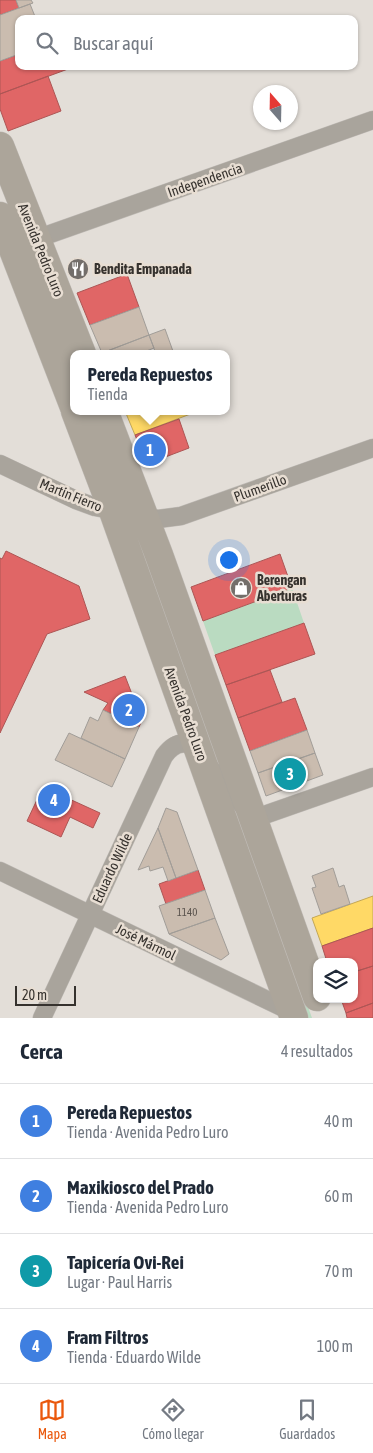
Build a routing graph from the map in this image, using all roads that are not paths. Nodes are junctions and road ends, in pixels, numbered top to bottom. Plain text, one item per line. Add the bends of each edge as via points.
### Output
1 (373, 120) edge
2 (0, 146) edge
3 (2, 232) edge
4 (36, 239) junction
5 (80, 350) edge
6 (70, 397) edge
7 (77, 415) edge
8 (106, 415) edge
9 (373, 448) edge
10 (0, 464) edge
11 (113, 511) junction
12 (145, 517) junction
13 (199, 751) junction
14 (373, 777) edge
15 (253, 819) junction
16 (0, 871) edge
17 (90, 914) junction
18 (313, 987) edge
19 (319, 1003) edge
20 (293, 1015) edge
21 (42, 1018) edge
22 (324, 1018) edge

1 - 4 street, Independencia
2 - 4 main road, Avenida Pedro Luro
3 - 6 main road, Avenida Pedro Luro
4 - 5 main road, Avenida Pedro Luro
7 - 11 main road, Avenida Pedro Luro
8 - 12 main road, Avenida Pedro Luro
9 - 12 street, Plumerillo via 181,516 163,520
10 - 11 street, Martín Fierro via 76,500
11 - 12 street, Martín Fierro
11 - 13 main road, Avenida Pedro Luro
12 - 15 main road, Avenida Pedro Luro
13 - 15 street
13 - 17 street, Eduardo Wilde via 185,743 167,752
13 - 20 main road, Avenida Pedro Luro
14 - 15 street
15 - 18 main road, Avenida Pedro Luro
16 - 17 street, José Mármol
17 - 20 street, José Mármol
17 - 21 street, Eduardo Wilde
19 - 22 main road, Avenida Pedro Luro

